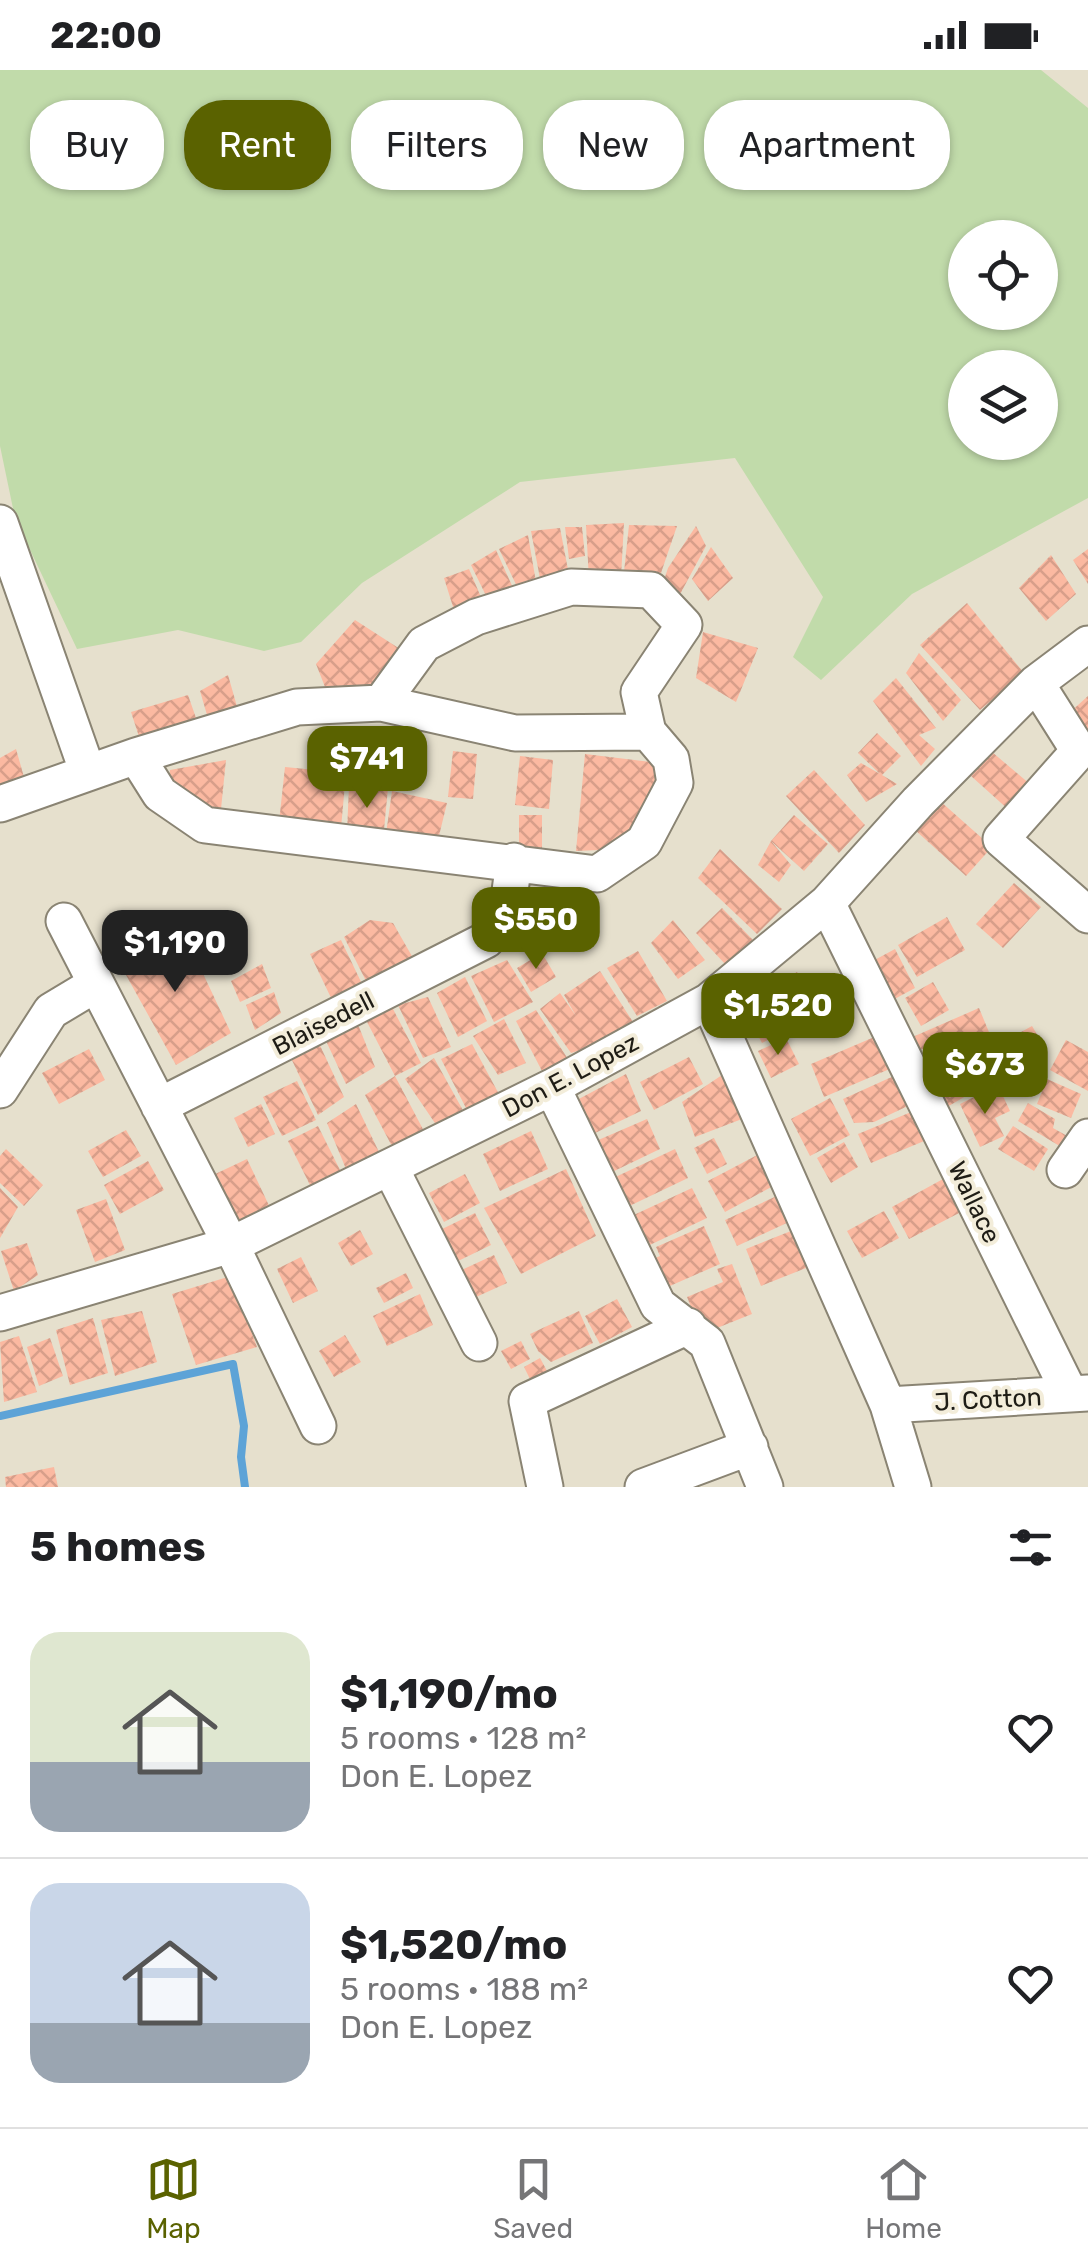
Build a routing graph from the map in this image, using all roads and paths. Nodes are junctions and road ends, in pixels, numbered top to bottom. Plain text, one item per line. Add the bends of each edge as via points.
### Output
1 (0, 523) edge
2 (1088, 644) edge
3 (1036, 683) junction
4 (382, 703) junction
5 (648, 732) junction
6 (136, 756) junction
7 (88, 773) junction
8 (0, 804) edge
9 (514, 862) junction
10 (827, 903) junction
11 (1088, 915) edge
12 (64, 922) dead end
13 (96, 984) junction
14 (708, 1001) junction
15 (552, 1087) junction
16 (0, 1090) edge
17 (159, 1106) junction
18 (1088, 1136) edge
19 (390, 1167) junction
20 (1065, 1170) dead end
21 (231, 1245) junction
22 (0, 1313) edge
23 (688, 1326) junction
24 (478, 1343) dead end
25 (1079, 1394) edge
26 (888, 1404) junction
27 (318, 1426) dead end
28 (750, 1447) junction
29 (545, 1487) edge
30 (643, 1487) edge
31 (765, 1487) edge
32 (912, 1487) edge

1 - 7 street
2 - 3 street, Don E. Lopez
3 - 10 street, Don E. Lopez
3 - 11 street via 1079,750 1001,839
4 - 5 street via 515,733
4 - 5 street via 424,644 476,617 571,587 651,590 684,625 638,692
4 - 6 street via 297,706
5 - 9 street via 670,758 676,783 644,842 597,874
6 - 7 street
6 - 9 street via 160,794 204,825
7 - 8 street
9 - 17 street, Blaisedell via 496,931
10 - 14 street, Don E. Lopez
10 - 25 street, Wallace
12 - 13 street
13 - 16 street via 51,1011
13 - 17 street
14 - 15 street, Don E. Lopez
14 - 26 street
15 - 19 street, Don E. Lopez
15 - 23 street via 646,1285 658,1305
17 - 21 street
18 - 20 street
19 - 21 street, Don E. Lopez
19 - 24 street
21 - 22 street, Don E. Lopez
21 - 27 street
23 - 28 street via 706,1343
23 - 29 street via 527,1401
25 - 26 street, J. Cotton
26 - 32 street
28 - 30 street
28 - 31 street

